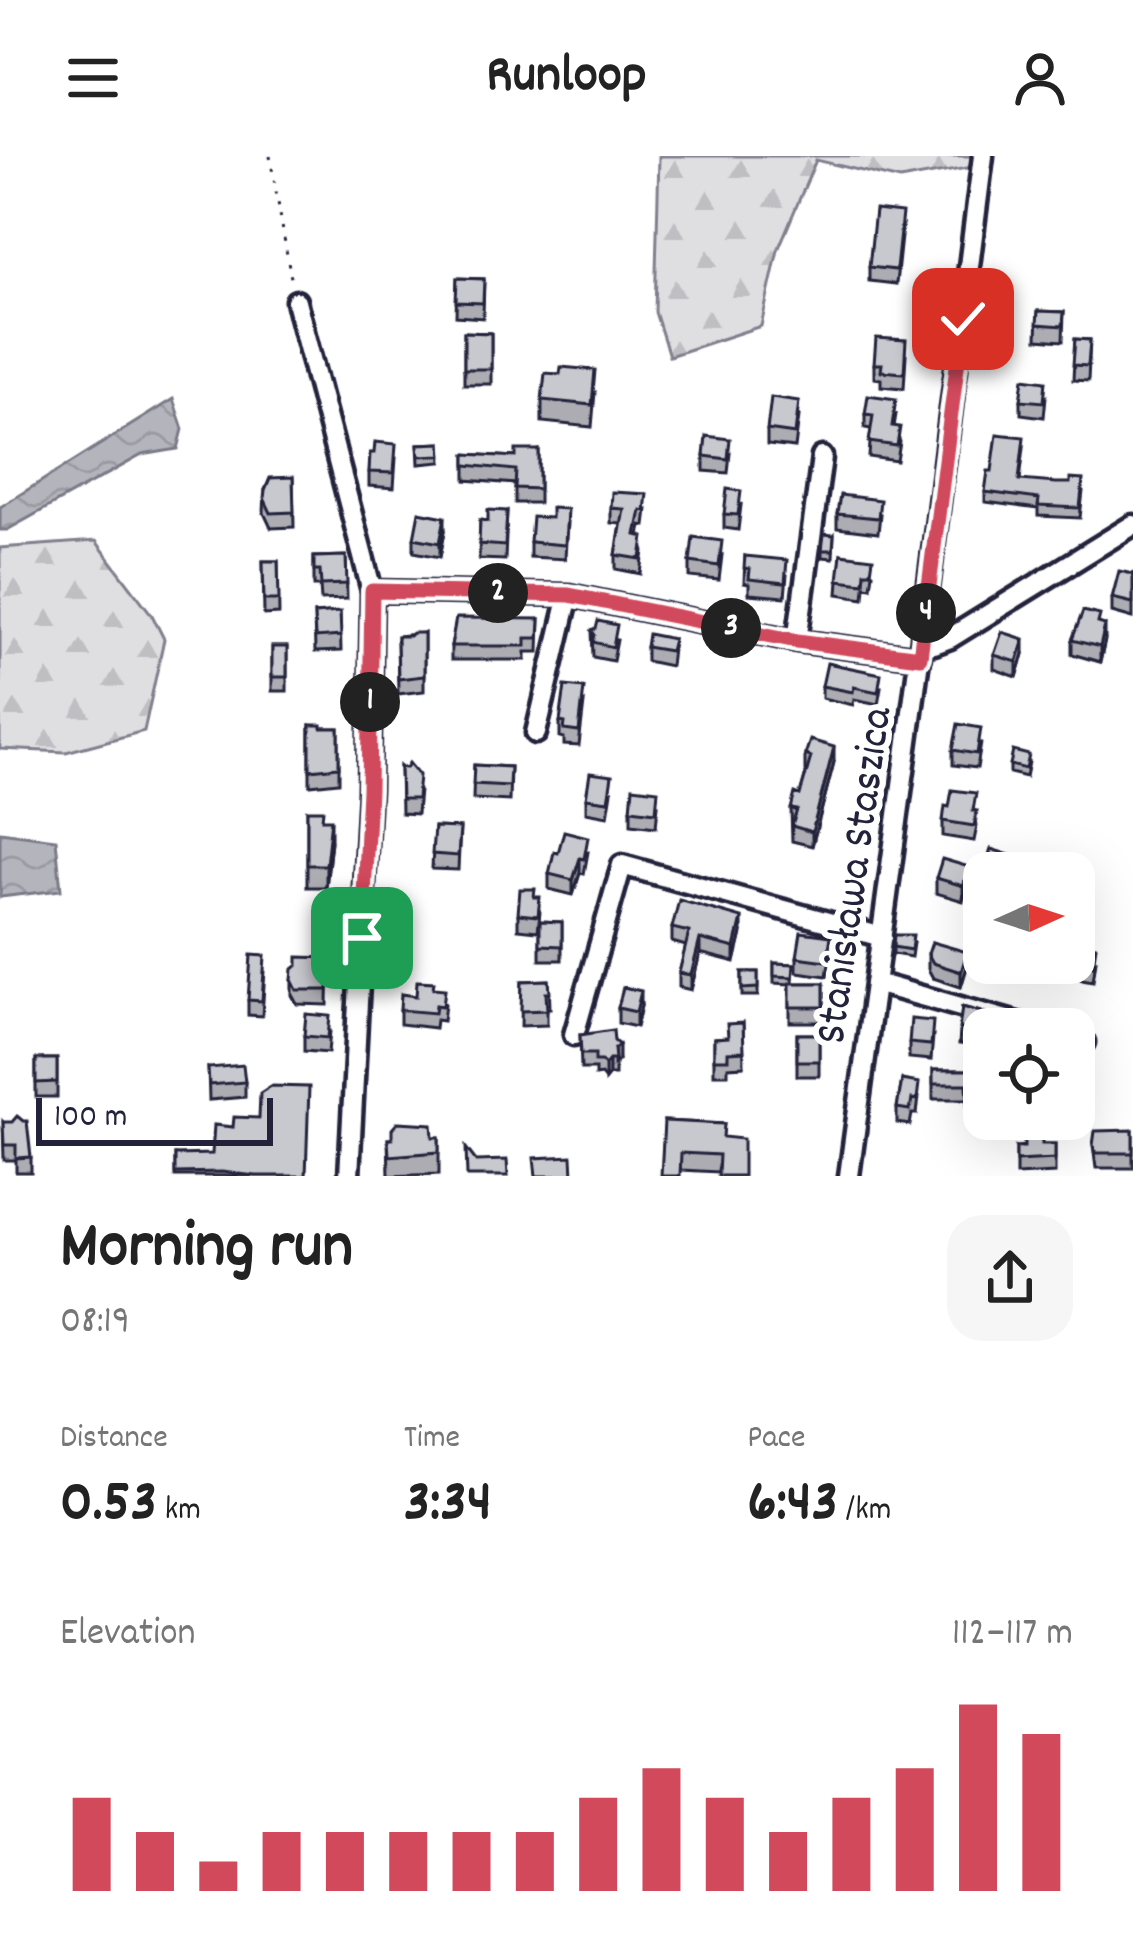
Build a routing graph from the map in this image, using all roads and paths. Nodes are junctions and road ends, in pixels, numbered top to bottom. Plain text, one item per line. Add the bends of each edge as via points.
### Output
1 (270, 156) edge
2 (983, 156) edge
3 (296, 301) joint
4 (822, 457) dead end
5 (1133, 525) edge
6 (372, 591) junction
7 (569, 595) junction
8 (797, 641) junction
9 (921, 651) junction
10 (536, 733) dead end
11 (882, 937) junction
12 (875, 983) junction
13 (964, 1008) edge
14 (574, 1035) dead end
15 (349, 1176) edge
16 (849, 1176) edge

1 - 3 path
2 - 9 street, Stanisława Staszica
3 - 6 street
4 - 8 street
5 - 9 street
6 - 7 street
6 - 15 street
7 - 8 street
7 - 10 street
8 - 9 street
9 - 11 street, Stanisława Staszica
11 - 12 street, Stanisława Staszica
11 - 14 street via 622,865
12 - 13 street
12 - 16 street, Stanisława Staszica

